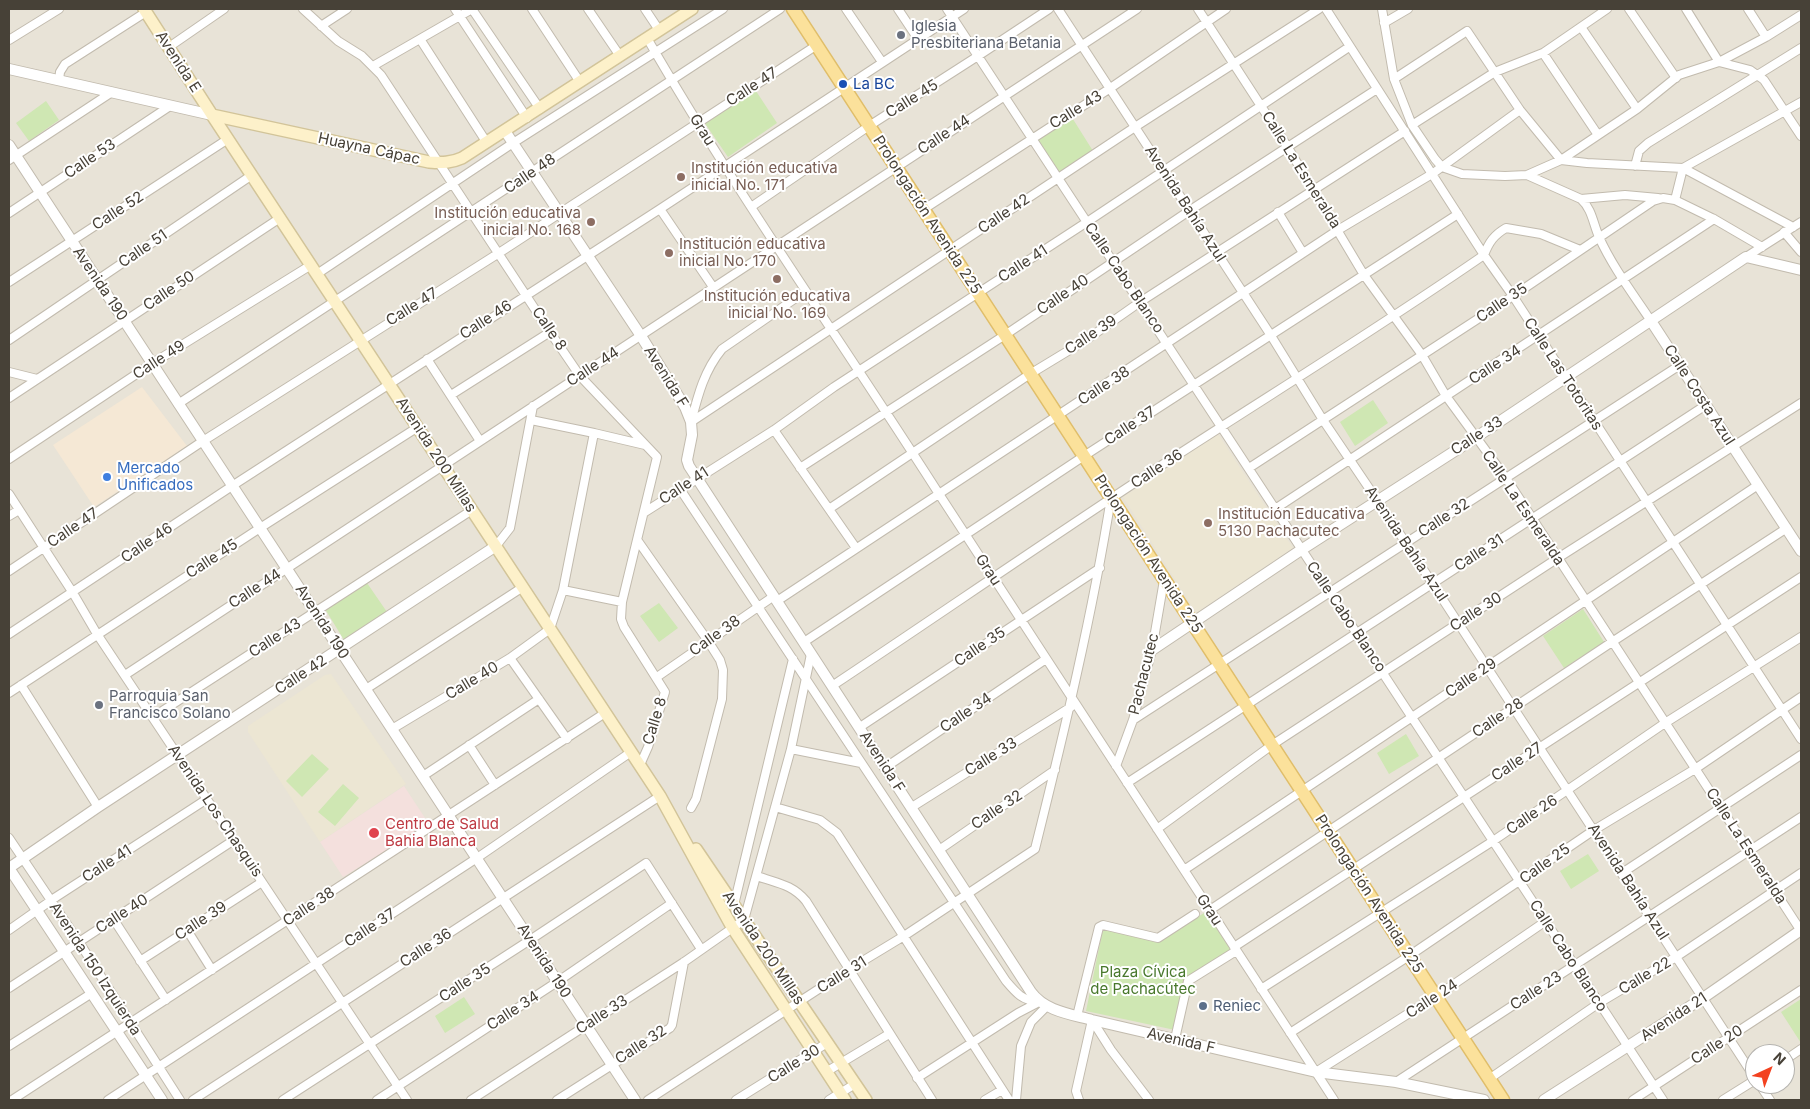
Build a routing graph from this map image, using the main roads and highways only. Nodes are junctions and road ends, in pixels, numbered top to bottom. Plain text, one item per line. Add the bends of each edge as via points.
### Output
1 (692, 9) edge
2 (793, 9) edge
3 (145, 10) edge
4 (212, 115) junction
5 (660, 796) junction
6 (842, 1097) edge
7 (866, 1100) edge
8 (1503, 1100) edge

1 - 4 main road, Huayna Cápac via 527,118 462,158 447,163
2 - 8 main road, Prolongación Avenida 225
3 - 4 main road, Avenida E
4 - 5 main road, Avenida 200 Millas
5 - 6 main road, Avenida 200 Millas via 732,927
5 - 7 main road, Avenida 200 Millas

